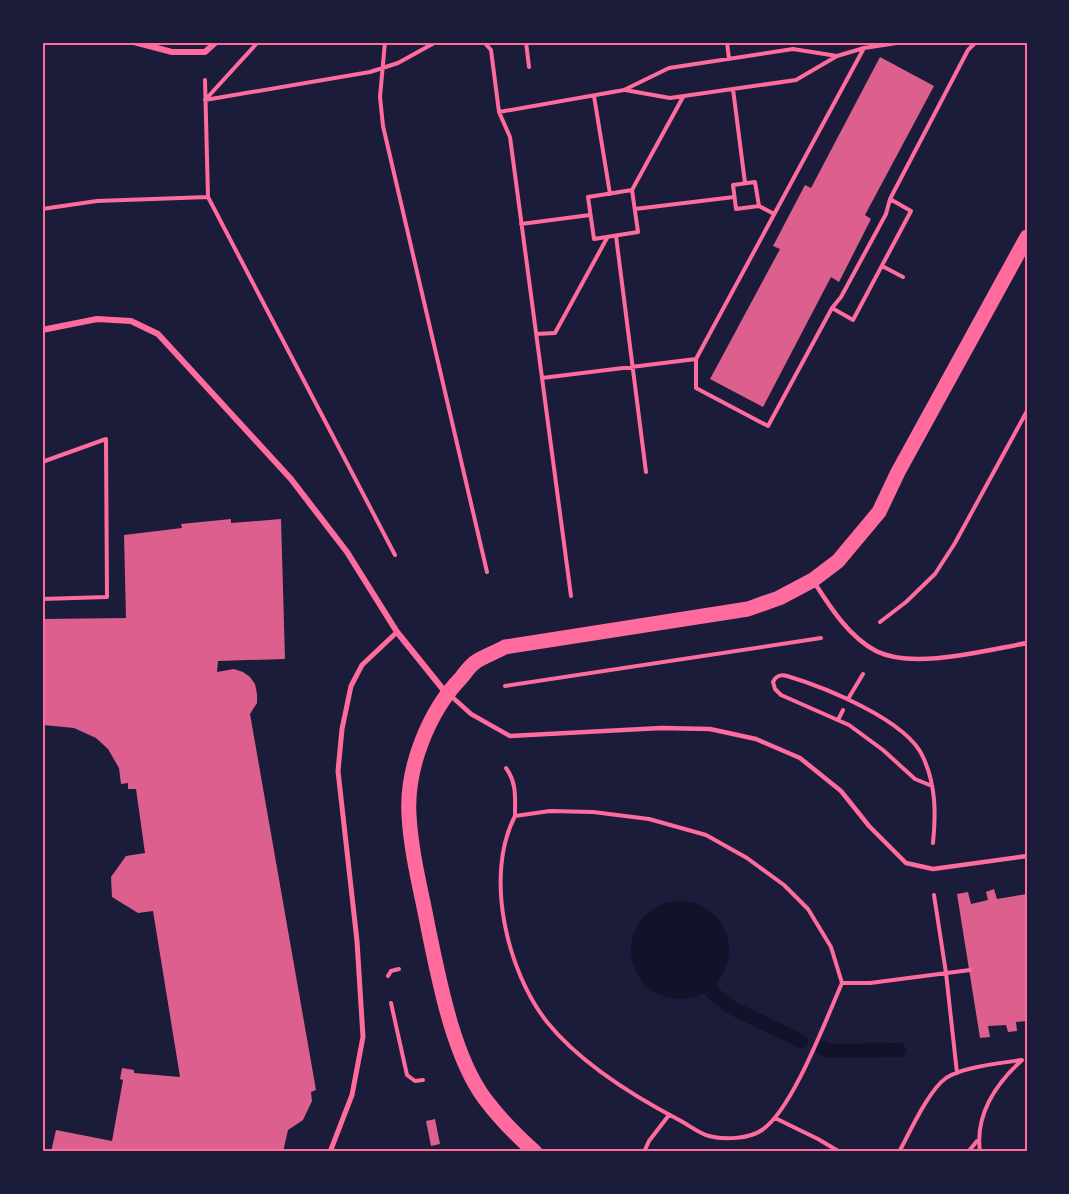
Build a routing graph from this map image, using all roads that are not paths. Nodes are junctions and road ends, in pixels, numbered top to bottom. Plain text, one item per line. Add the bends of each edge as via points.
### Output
1 (134, 42) edge
2 (216, 42) edge
3 (1027, 237) edge
4 (42, 330) edge
5 (813, 580) junction
6 (397, 632) junction
7 (1027, 643) edge
8 (446, 693) junction
9 (1027, 856) edge
10 (330, 1152) edge
11 (535, 1152) edge

1 - 2 street via 172,52 205,52
3 - 5 main road via 879,512 837,561
4 - 6 street via 97,319 131,321 158,334 291,479 347,552
5 - 7 lane via 832,611 854,633 876,651 894,657 942,657
5 - 8 main road via 748,609 505,647 475,662
6 - 8 street
6 - 10 street via 363,664 351,686 342,729 338,771 363,1036 352,1095
8 - 9 lane via 471,714 510,736 661,728 711,729 756,739 800,758 841,790 869,826 906,863 933,869
8 - 11 main road via 430,721 413,767 408,813 414,857 436,964 466,1066 484,1098 508,1128

